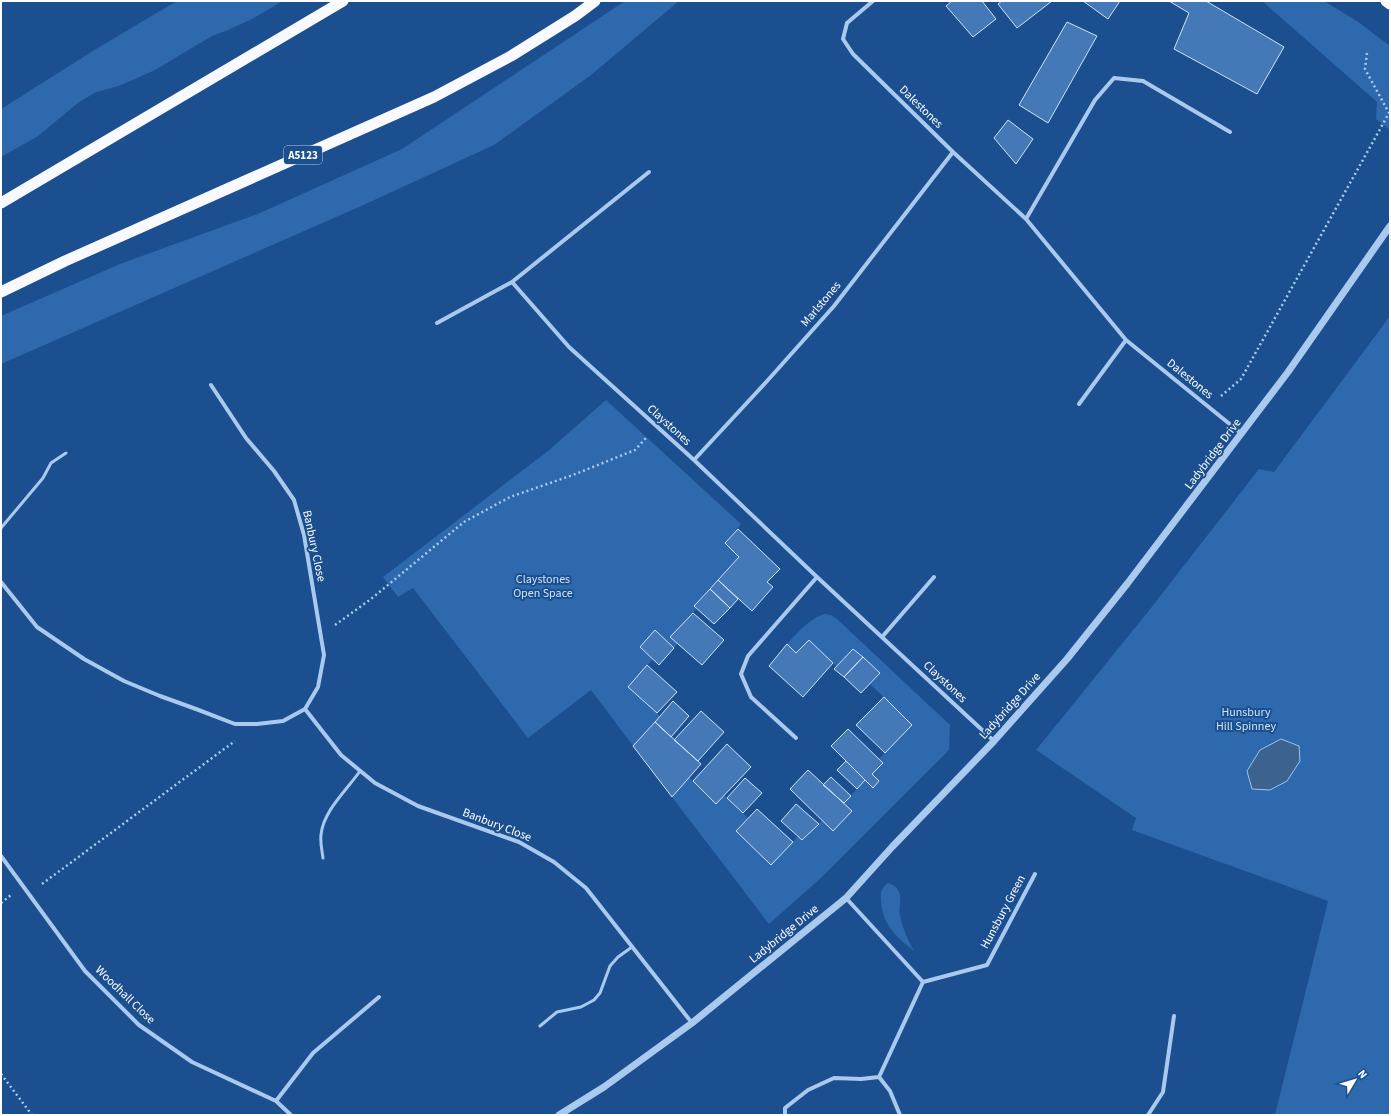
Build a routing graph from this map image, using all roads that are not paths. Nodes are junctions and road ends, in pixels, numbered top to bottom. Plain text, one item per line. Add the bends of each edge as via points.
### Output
1 (343, 1) edge
2 (595, 1) edge
3 (873, 1) edge
4 (1386, 1) edge
5 (1390, 4) edge
6 (1230, 132) dead end
7 (953, 152) junction
8 (649, 172) dead end
9 (1, 203) edge
10 (1026, 219) junction
11 (1390, 226) edge
12 (512, 282) junction
13 (1, 292) edge
14 (437, 323) dead end
15 (1126, 340) junction
16 (211, 385) dead end
17 (1079, 404) dead end
18 (1242, 434) junction
19 (66, 453) dead end
20 (694, 460) junction
21 (1, 528) edge
22 (934, 576) dead end
23 (817, 577) junction
24 (1, 582) edge
25 (882, 638) junction
26 (305, 709) junction
27 (796, 738) dead end
28 (994, 741) junction
29 (360, 771) junction
30 (1, 856) edge
31 (323, 858) dead end
32 (1035, 874) dead end
33 (846, 898) junction
34 (632, 947) junction
35 (923, 982) junction
36 (379, 997) dead end
37 (1174, 1016) dead end
38 (692, 1023) junction
39 (540, 1026) dead end
40 (878, 1077) junction
41 (276, 1101) junction
42 (291, 1115) edge
43 (559, 1115) edge
44 (785, 1115) edge
45 (900, 1115) edge
46 (1148, 1115) edge

1 - 9 highway
2 - 13 highway, A5123 via 511,56 434,97
3 - 7 street, Dalestones via 848,23 843,39 852,54
4 - 5 highway
6 - 10 street via 1143,82 1114,78 1095,100
7 - 10 street, Dalestones
7 - 20 street, Marlstones via 834,306
8 - 12 street
10 - 15 street, Dalestones
11 - 18 street, Ladybridge Drive
12 - 14 street
12 - 20 street, Claystones via 569,347
15 - 17 street
15 - 18 street, Dalestones
16 - 26 street, Banbury Close via 246,438 294,500 304,535 324,655 318,687
18 - 28 street, Ladybridge Drive via 1071,654
19 - 21 lane via 51,463 43,478
20 - 23 street, Claystones
22 - 25 street
23 - 25 street, Claystones
23 - 27 street via 748,656 741,674 751,697
24 - 26 street via 36,627 84,660 124,681 235,724 283,721
25 - 28 street, Claystones
26 - 29 street, Banbury Close via 341,755
28 - 33 street, Ladybridge Drive
29 - 31 lane via 331,808 325,821 321,835
29 - 34 street, Banbury Close via 375,783 418,806 519,842 554,862 586,888
30 - 41 street, Woodhall Close via 86,971 139,1025 192,1062
32 - 35 street, Hunsbury Green via 986,965
33 - 35 street
33 - 38 street, Ladybridge Drive
34 - 38 street, Banbury Close
34 - 39 lane via 610,966 600,993 594,1000 581,1007 557,1012
35 - 40 street
36 - 41 street via 313,1053
37 - 46 street via 1163,1092
38 - 43 street, Ladybridge Drive via 604,1087
40 - 44 street via 834,1078 802,1094 785,1108
40 - 45 street via 890,1091
41 - 42 street, Woodhall Close

